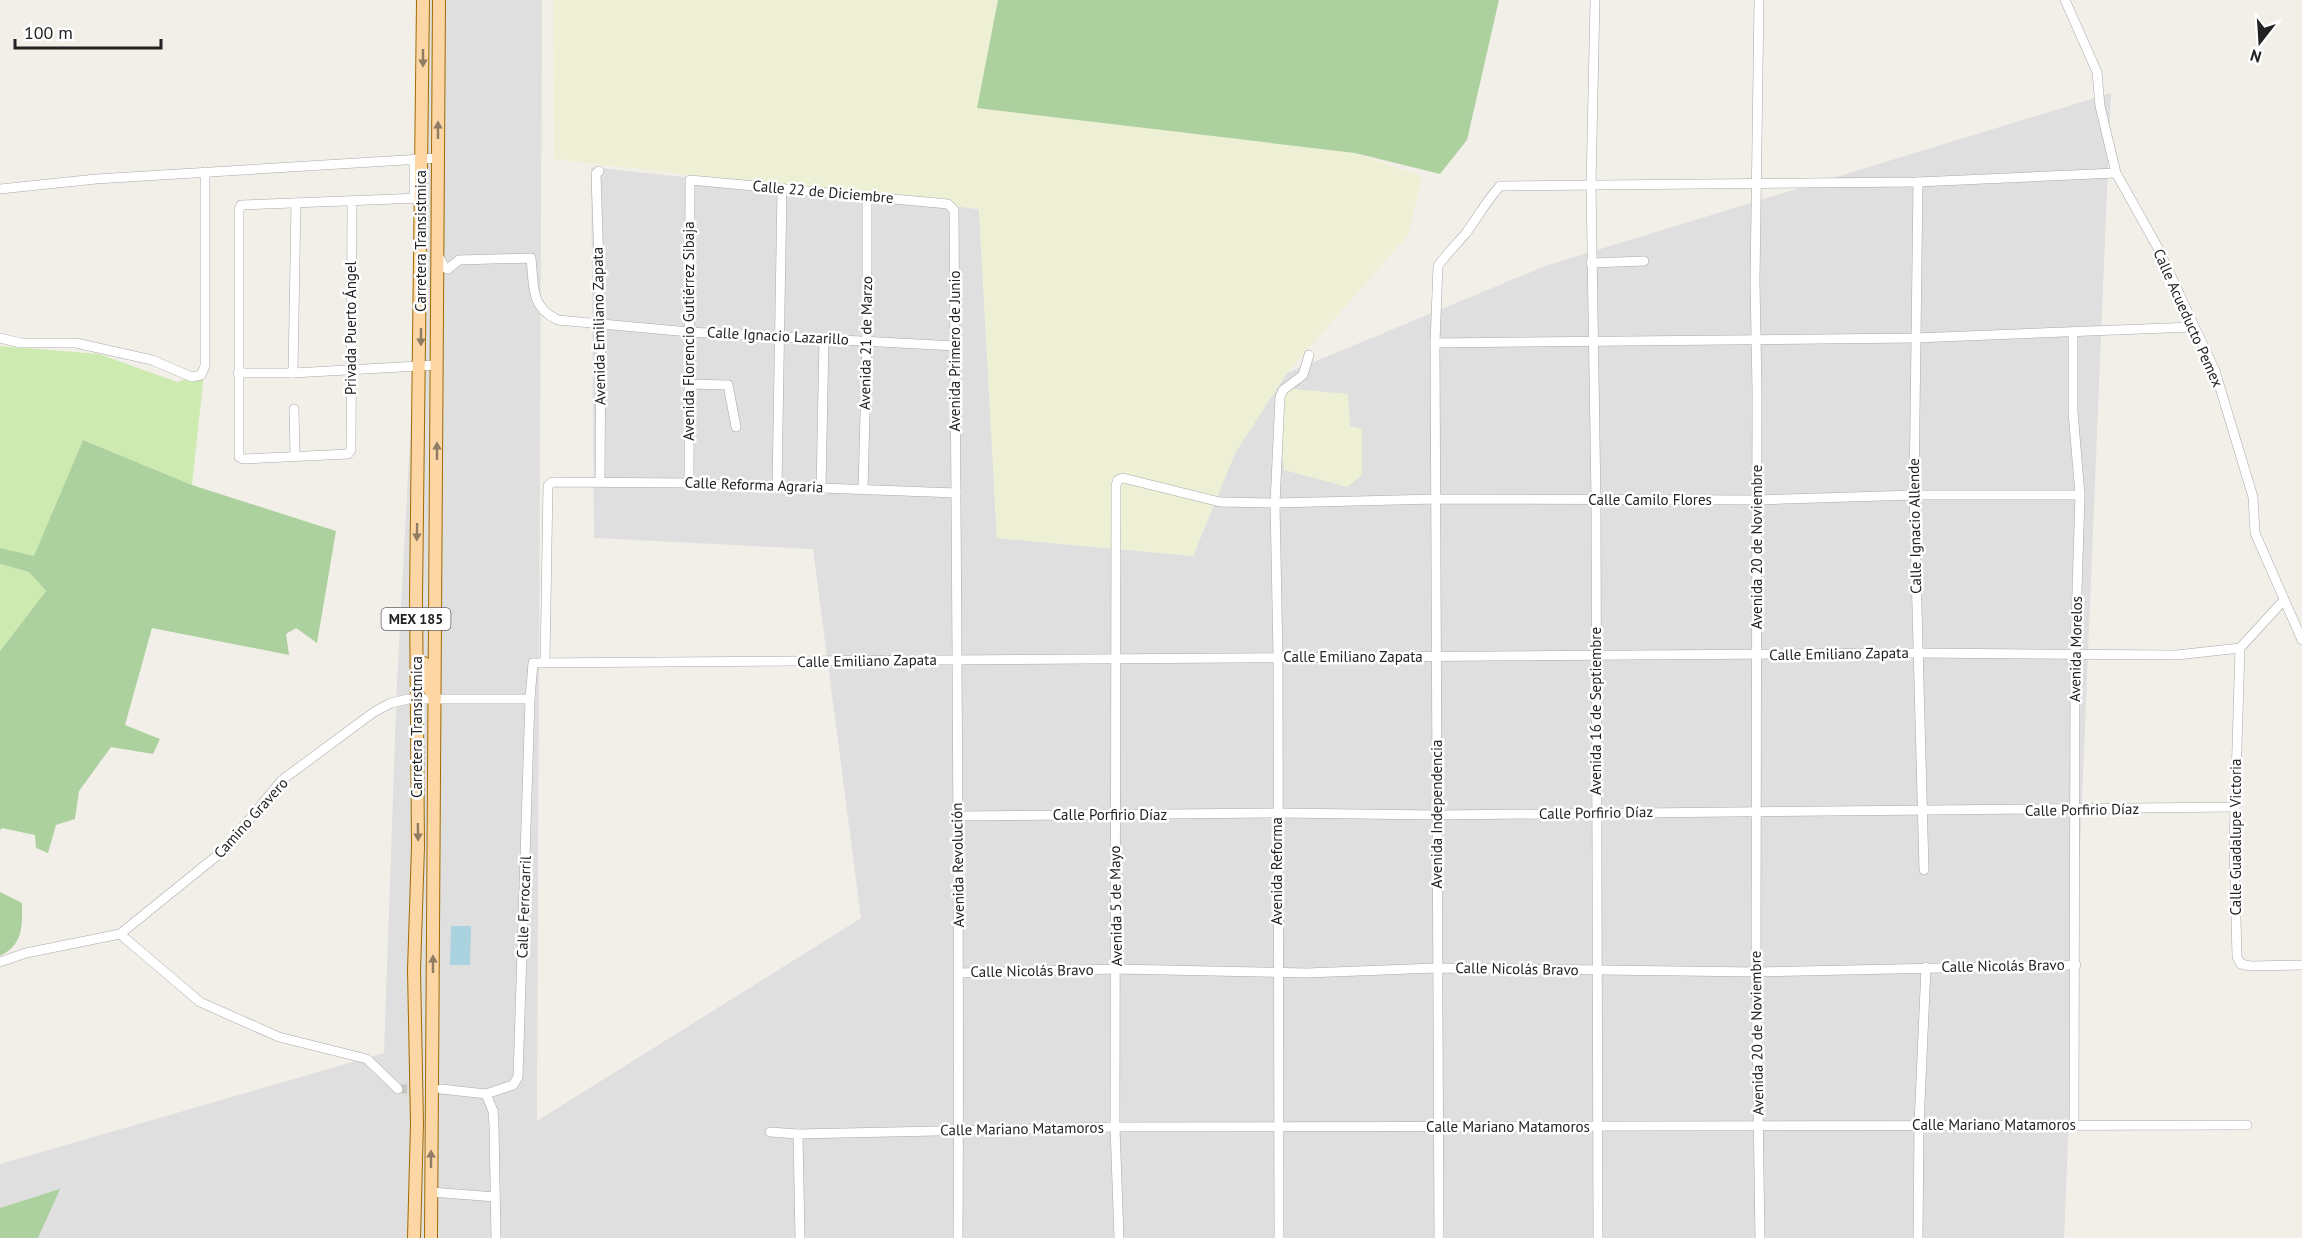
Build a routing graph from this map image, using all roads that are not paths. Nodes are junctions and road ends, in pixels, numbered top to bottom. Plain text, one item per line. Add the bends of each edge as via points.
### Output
1 (423, 0) edge
2 (439, 0) edge
3 (1595, 0) edge
4 (1759, 0) edge
5 (2065, 0) edge
6 (438, 158) junction
7 (418, 159) junction
8 (599, 171) dead end
9 (205, 172) junction
10 (2116, 173) junction
11 (690, 180) joint
12 (1918, 182) junction
13 (1591, 185) junction
14 (1755, 185) junction
15 (782, 188) junction
16 (0, 189) edge
17 (867, 197) junction
18 (418, 198) junction
19 (352, 202) junction
20 (296, 203) junction
21 (954, 210) joint
22 (438, 254) junction
23 (1644, 261) dead end
24 (1592, 263) junction
25 (601, 325) junction
26 (2193, 327) junction
27 (688, 332) junction
28 (2073, 333) junction
29 (778, 337) junction
30 (0, 338) edge
31 (1755, 338) junction
32 (824, 339) junction
33 (1915, 339) junction
34 (867, 340) junction
35 (1595, 341) junction
36 (1435, 343) junction
37 (955, 346) junction
38 (1309, 355) dead end
39 (437, 365) junction
40 (421, 366) junction
41 (351, 370) junction
42 (238, 373) junction
43 (293, 373) junction
44 (690, 384) junction
45 (294, 409) dead end
46 (736, 427) dead end
47 (295, 456) junction
48 (600, 481) junction
49 (689, 483) junction
50 (777, 487) junction
51 (821, 488) junction
52 (863, 489) junction
53 (956, 493) junction
54 (1914, 495) junction
55 (2080, 495) junction
56 (1437, 499) junction
57 (1596, 500) junction
58 (1757, 500) junction
59 (1275, 503) junction
60 (1116, 575) joint
61 (416, 597) junction
62 (2284, 600) junction
63 (2302, 640) edge
64 (2240, 648) junction
65 (1917, 652) junction
66 (2075, 654) junction
67 (1756, 655) junction
68 (1438, 656) junction
69 (1278, 657) junction
70 (1596, 657) junction
71 (959, 659) junction
72 (1118, 660) junction
73 (545, 662) junction
74 (435, 698) junction
75 (416, 699) junction
76 (530, 699) junction
77 (434, 787) junction
78 (2235, 807) junction
79 (1921, 810) junction
80 (2075, 810) junction
81 (1597, 812) junction
82 (1756, 812) junction
83 (1278, 813) junction
84 (1437, 815) junction
85 (957, 816) junction
86 (1115, 816) junction
87 (1924, 870) dead end
88 (120, 934) junction
89 (0, 962) edge
90 (2076, 965) junction
91 (2302, 965) edge
92 (1926, 967) junction
93 (1436, 968) junction
94 (1117, 969) junction
95 (1598, 970) junction
96 (1756, 972) junction
97 (959, 973) junction
98 (1277, 973) junction
99 (398, 1089) tunnel mouth
100 (441, 1089) tunnel mouth
101 (486, 1094) junction
102 (1758, 1125) junction
103 (1919, 1125) junction
104 (2074, 1125) junction
105 (2247, 1125) dead end
106 (1438, 1126) junction
107 (1115, 1127) junction
108 (1277, 1128) junction
109 (1597, 1128) junction
110 (959, 1130) junction
111 (770, 1132) dead end
112 (798, 1134) junction
113 (431, 1192) junction
114 (495, 1197) junction
115 (414, 1238) edge
116 (431, 1238) edge
117 (496, 1238) edge
118 (800, 1238) edge
119 (958, 1238) edge
120 (1119, 1238) edge
121 (1279, 1238) edge
122 (1439, 1238) edge
123 (1598, 1238) edge
124 (1760, 1238) edge
125 (1918, 1238) edge

1 -> 7 main road, Carretera Transistmica / MEX 185
6 -> 2 main road, Carretera Transistmica / MEX 185
3 - 13 street, Avenida 16 de Septiembre
4 - 14 street, Avenida 20 de Noviembre
5 - 10 street, Calle Acueducto Pemex via 2097,72 2100,106
6 - 7 street
6 - 22 main road, Carretera Transistmica / MEX 185
7 - 9 street
7 - 18 main road, Carretera Transistmica / MEX 185
7 - 22 main road via 432,186 431,233
8 - 25 street, Avenida Emiliano Zapata via 596,174
9 - 16 street
9 - 30 street via 205,366 201,375 192,378 152,360 76,343 21,343
10 - 12 street
10 - 26 street, Calle Acueducto Pemex via 2158,248
11 - 15 street, Calle 22 de Diciembre
11 - 27 street, Avenida Florencio Gutiérrez Sibaja
12 - 14 street
12 - 33 street, Calle Ignacio Allende
13 - 14 street
13 - 24 street, Avenida 16 de Septiembre
13 - 36 street, Avenida Independencia via 1500,186 1438,266
14 - 31 street, Avenida 20 de Noviembre
15 - 17 street, Calle 22 de Diciembre
15 - 29 street
17 - 21 street, Calle 22 de Diciembre via 948,204
17 - 34 street, Avenida 21 de Marzo
18 - 19 street
18 -> 40 main road, Carretera Transistmica / MEX 185
19 - 20 street
19 - 41 street, Privada Puerto Ángel
20 - 42 street via 241,205 239,210
20 - 43 street
21 - 37 street, Avenida Primero de Junio
22 - 25 street, Calle Ignacio Lazarillo via 448,269 459,260 531,258 536,300 545,314 558,320
22 - 39 main road, Carretera Transistmica / MEX 185
23 - 24 street
24 - 35 street, Avenida 16 de Septiembre
25 - 27 street, Calle Ignacio Lazarillo
25 - 48 street, Avenida Emiliano Zapata
26 - 28 street
26 - 62 street, Calle Acueducto Pemex via 2222,392 2253,497 2256,533
27 - 29 street, Calle Ignacio Lazarillo
27 - 44 street, Avenida Florencio Gutiérrez Sibaja
28 - 33 street
28 - 55 street, Avenida Morelos via 2073,412
29 - 32 street, Calle Ignacio Lazarillo
29 - 50 street
31 - 33 street
31 - 35 street
31 - 58 street, Avenida 20 de Noviembre
32 - 34 street, Calle Ignacio Lazarillo
32 - 51 street
33 - 54 street, Calle Ignacio Allende
34 - 37 street, Calle Ignacio Lazarillo
34 - 52 street, Avenida 21 de Marzo
35 - 36 street
35 - 57 street, Avenida 16 de Septiembre
36 - 56 street, Avenida Independencia
37 - 53 street, Avenida Primero de Junio
38 - 59 street, Avenida Reforma via 1303,375 1280,397
39 - 40 street
74 -> 39 main road, Carretera Transistmica / MEX 185
40 - 41 street
40 -> 61 main road, Carretera Transistmica / MEX 185
41 - 43 street
41 - 47 street, Privada Puerto Ángel via 351,450 348,454
42 - 43 street
42 - 47 street via 239,457
44 - 46 street via 728,385
44 - 49 street, Avenida Florencio Gutiérrez Sibaja
45 - 47 street
48 - 49 street, Calle Reforma Agraria
48 - 73 street, Calle Reforma Agraria via 552,482 548,486
49 - 50 street, Calle Reforma Agraria
50 - 51 street, Calle Reforma Agraria
51 - 52 street, Calle Reforma Agraria
52 - 53 street, Calle Reforma Agraria
53 - 71 street, Avenida Revolución
54 - 55 street, Calle Camilo Flores
54 - 58 street, Calle Camilo Flores
54 - 65 street, Calle Ignacio Allende
55 - 66 street, Avenida Morelos
56 - 57 street, Calle Camilo Flores
56 - 59 street, Calle Camilo Flores
56 - 68 street, Avenida Independencia
57 - 58 street, Calle Camilo Flores
57 - 70 street, Avenida 16 de Septiembre
58 - 67 street, Avenida 20 de Noviembre
59 - 60 street, Calle Camilo Flores via 1220,502 1123,478 1118,480
59 - 69 street, Avenida Reforma
60 - 72 street, Avenida 5 de Mayo
61 - 74 main road via 421,606 425,682
61 - 75 main road, Carretera Transistmica / MEX 185
62 - 63 street, Calle Acueducto Pemex
62 - 64 street
64 - 66 street, Calle Emiliano Zapata via 2177,655
64 - 78 street, Calle Guadalupe Victoria
65 - 66 street, Calle Emiliano Zapata
65 - 67 street, Calle Emiliano Zapata
65 - 79 street, Calle Ignacio Allende
66 - 80 street, Avenida Morelos
67 - 70 street, Calle Emiliano Zapata
67 - 82 street, Avenida 20 de Noviembre
68 - 69 street, Calle Emiliano Zapata
68 - 70 street, Calle Emiliano Zapata
68 - 84 street, Avenida Independencia
69 - 72 street, Calle Emiliano Zapata
69 - 83 street, Avenida Reforma
70 - 81 street, Avenida 16 de Septiembre
71 - 72 street, Calle Emiliano Zapata
71 - 73 street, Calle Emiliano Zapata
71 - 85 street, Avenida Revolución
72 - 86 street, Avenida 5 de Mayo
73 - 76 street via 531,663
74 - 75 street, Camino Gravero
74 - 76 street
74 - 77 main road, Carretera Transistmica / MEX 185
75 - 77 main road via 428,713 428,771
75 - 88 street, Camino Gravero via 391,703 374,712 282,780 224,850
75 -> 115 main road, Carretera Transistmica / MEX 185
76 - 101 street, Calle Ferrocarril via 518,1077 513,1085
113 -> 77 main road, Carretera Transistmica / MEX 185
78 - 80 street, Calle Porfirio Díaz
78 - 91 street, Calle Guadalupe Victoria via 2237,957 2241,964 2250,966
79 - 80 street, Calle Porfirio Díaz
79 - 82 street, Calle Porfirio Díaz
79 - 87 street, Calle Ignacio Allende
80 - 90 street, Avenida Morelos
81 - 82 street, Calle Porfirio Díaz
81 - 84 street, Calle Porfirio Díaz
81 - 95 street, Avenida 16 de Septiembre
82 - 96 street, Avenida 20 de Noviembre
83 - 84 street, Calle Porfirio Díaz
83 - 86 street, Calle Porfirio Díaz
83 - 98 street, Avenida Reforma
84 - 93 street, Avenida Independencia
85 - 86 street, Calle Porfirio Díaz
85 - 97 street, Avenida Revolución
86 - 94 street, Avenida 5 de Mayo
88 - 89 street, Camino Gravero via 26,952
88 - 99 street via 200,1002 279,1036 367,1059
90 - 92 street, Calle Nicolás Bravo
90 - 104 street, Avenida Morelos
92 - 96 street, Calle Nicolás Bravo
92 - 103 street
93 - 95 street, Calle Nicolás Bravo
93 - 98 street, Calle Nicolás Bravo
93 - 106 street, Avenida Independencia
94 - 97 street, Calle Nicolás Bravo
94 - 98 street, Calle Nicolás Bravo
94 - 107 street, Avenida 5 de Mayo
95 - 96 street, Calle Nicolás Bravo
95 - 109 street, Avenida 16 de Septiembre
96 - 102 street, Avenida 20 de Noviembre
97 - 110 street, Avenida Revolución
98 - 108 street, Avenida Reforma
100 - 101 street, Calle Ferrocarril
101 - 114 street via 493,1111
102 - 103 street, Calle Mariano Matamoros
102 - 109 street, Calle Mariano Matamoros
102 - 124 street, Avenida 20 de Noviembre
103 - 104 street, Calle Mariano Matamoros
103 - 125 street
104 - 105 street, Calle Mariano Matamoros
106 - 108 street, Calle Mariano Matamoros
106 - 109 street, Calle Mariano Matamoros
106 - 122 street, Avenida Independencia
107 - 108 street, Calle Mariano Matamoros
107 - 110 street, Calle Mariano Matamoros
107 - 120 street, Avenida 5 de Mayo
108 - 121 street, Avenida Reforma
109 - 123 street, Avenida 16 de Septiembre
110 - 112 street, Calle Mariano Matamoros
110 - 119 street, Avenida Revolución
111 - 112 street, Calle Mariano Matamoros
112 - 118 street
113 - 114 street
113 - 116 main road, Carretera Transistmica / MEX 185
114 - 117 street

